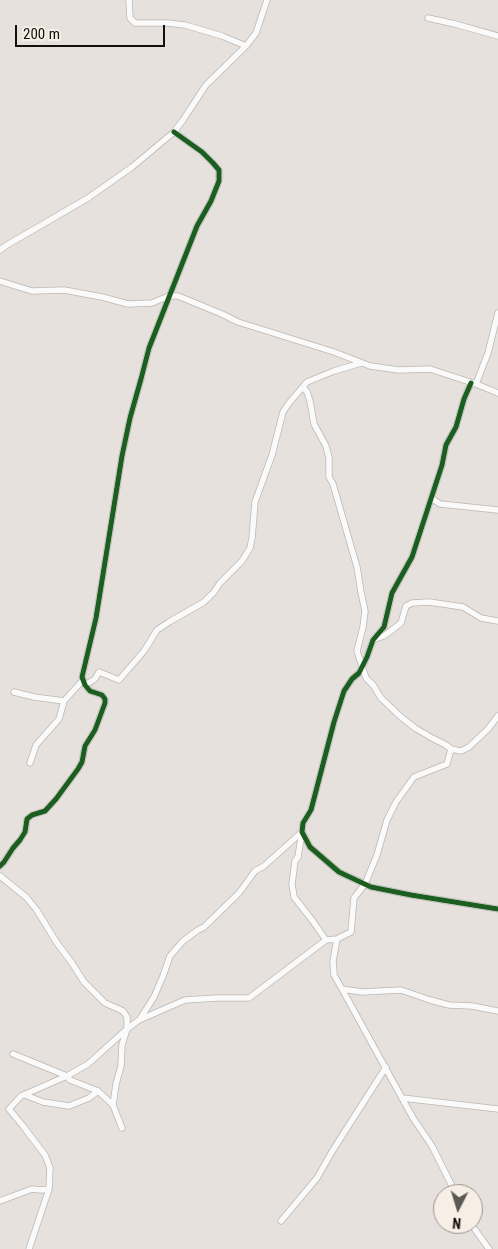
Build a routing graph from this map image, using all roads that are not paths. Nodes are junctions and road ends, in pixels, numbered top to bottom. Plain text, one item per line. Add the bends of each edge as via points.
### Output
1 (128, 0) edge
2 (267, 0) edge
3 (428, 18) dead end
4 (498, 36) edge
5 (246, 46) junction
6 (174, 132) junction
7 (0, 250) edge
8 (0, 281) edge
9 (169, 296) junction
10 (498, 313) edge
11 (361, 363) junction
12 (474, 383) junction
13 (303, 387) junction
14 (498, 393) edge
15 (431, 498) junction
16 (498, 510) edge
17 (498, 621) edge
18 (373, 640) junction
19 (362, 667) junction
20 (84, 682) junction
21 (14, 692) dead end
22 (64, 701) junction
23 (498, 716) edge
24 (451, 749) junction
25 (30, 763) dead end
26 (302, 832) junction
27 (0, 866) edge
28 (0, 878) edge
29 (365, 884) junction
30 (498, 909) edge
31 (337, 939) junction
32 (326, 940) junction
33 (342, 989) junction
34 (498, 1011) edge
35 (139, 1020) junction
36 (127, 1029) junction
37 (13, 1054) dead end
38 (386, 1067) junction
39 (66, 1076) junction
40 (98, 1091) junction
41 (25, 1095) junction
42 (402, 1098) junction
43 (114, 1105) junction
44 (498, 1109) edge
45 (122, 1128) dead end
46 (451, 1184) edge
47 (49, 1189) junction
48 (0, 1201) edge
49 (281, 1221) dead end
50 (478, 1234) edge
51 (29, 1249) edge
52 (489, 1249) edge

1 - 5 street via 130,18 135,24 185,25
2 - 5 street via 256,33
3 - 4 street
5 - 6 street via 206,85
6 - 7 street via 88,198
6 - 9 street via 202,152 220,175
8 - 9 street via 32,291 64,290 128,304 152,303
9 - 11 street via 178,296 238,322
9 - 20 street via 149,348 130,418 96,618 82,677
10 - 12 street via 488,353
11 - 12 street via 399,370 430,369
11 - 13 street via 307,382
12 - 14 street
12 - 15 street via 464,399 456,427 446,445
13 - 19 street via 310,401 314,424 330,458 330,477 357,567 365,611 356,651
13 - 20 street via 283,412 255,502 250,548 242,561 204,602 157,630 119,680 99,672 95,679
15 - 16 street via 440,504
15 - 18 street via 412,557 392,593 384,627
17 - 18 street via 481,618 463,607 412,603 406,606 401,622 384,636
18 - 19 street
19 - 24 street via 366,678 394,710 415,728
19 - 26 street via 344,691
20 - 22 street
20 - 27 street via 90,691 105,699 106,704 85,746 82,762 45,811 32,814 27,819 25,832
21 - 22 street
22 - 25 street via 59,719 36,745
23 - 24 street via 469,747 461,751
24 - 29 street via 447,764 414,777 396,802
26 - 29 street via 310,848 339,872
26 - 32 street via 292,884 294,897
26 - 35 street via 255,871 204,927 182,941 170,956 154,997
28 - 36 street via 26,897 36,909 84,982 105,1003 123,1011 127,1016
29 - 30 street
29 - 31 street via 354,898 351,932
31 - 32 street
31 - 33 street via 334,975
32 - 35 street via 249,998 185,1000
33 - 34 street via 362,992 401,990 449,1005
33 - 38 street
35 - 36 street
36 - 39 street via 88,1064
36 - 43 street
37 - 39 street
38 - 42 street
38 - 49 street via 317,1178
39 - 40 street
39 - 41 street
40 - 41 street via 69,1106
40 - 43 street
41 - 47 street via 9,1109 45,1155 50,1168
42 - 44 street
42 - 46 street
43 - 45 street
47 - 48 street via 32,1188
47 - 51 street
50 - 52 street

